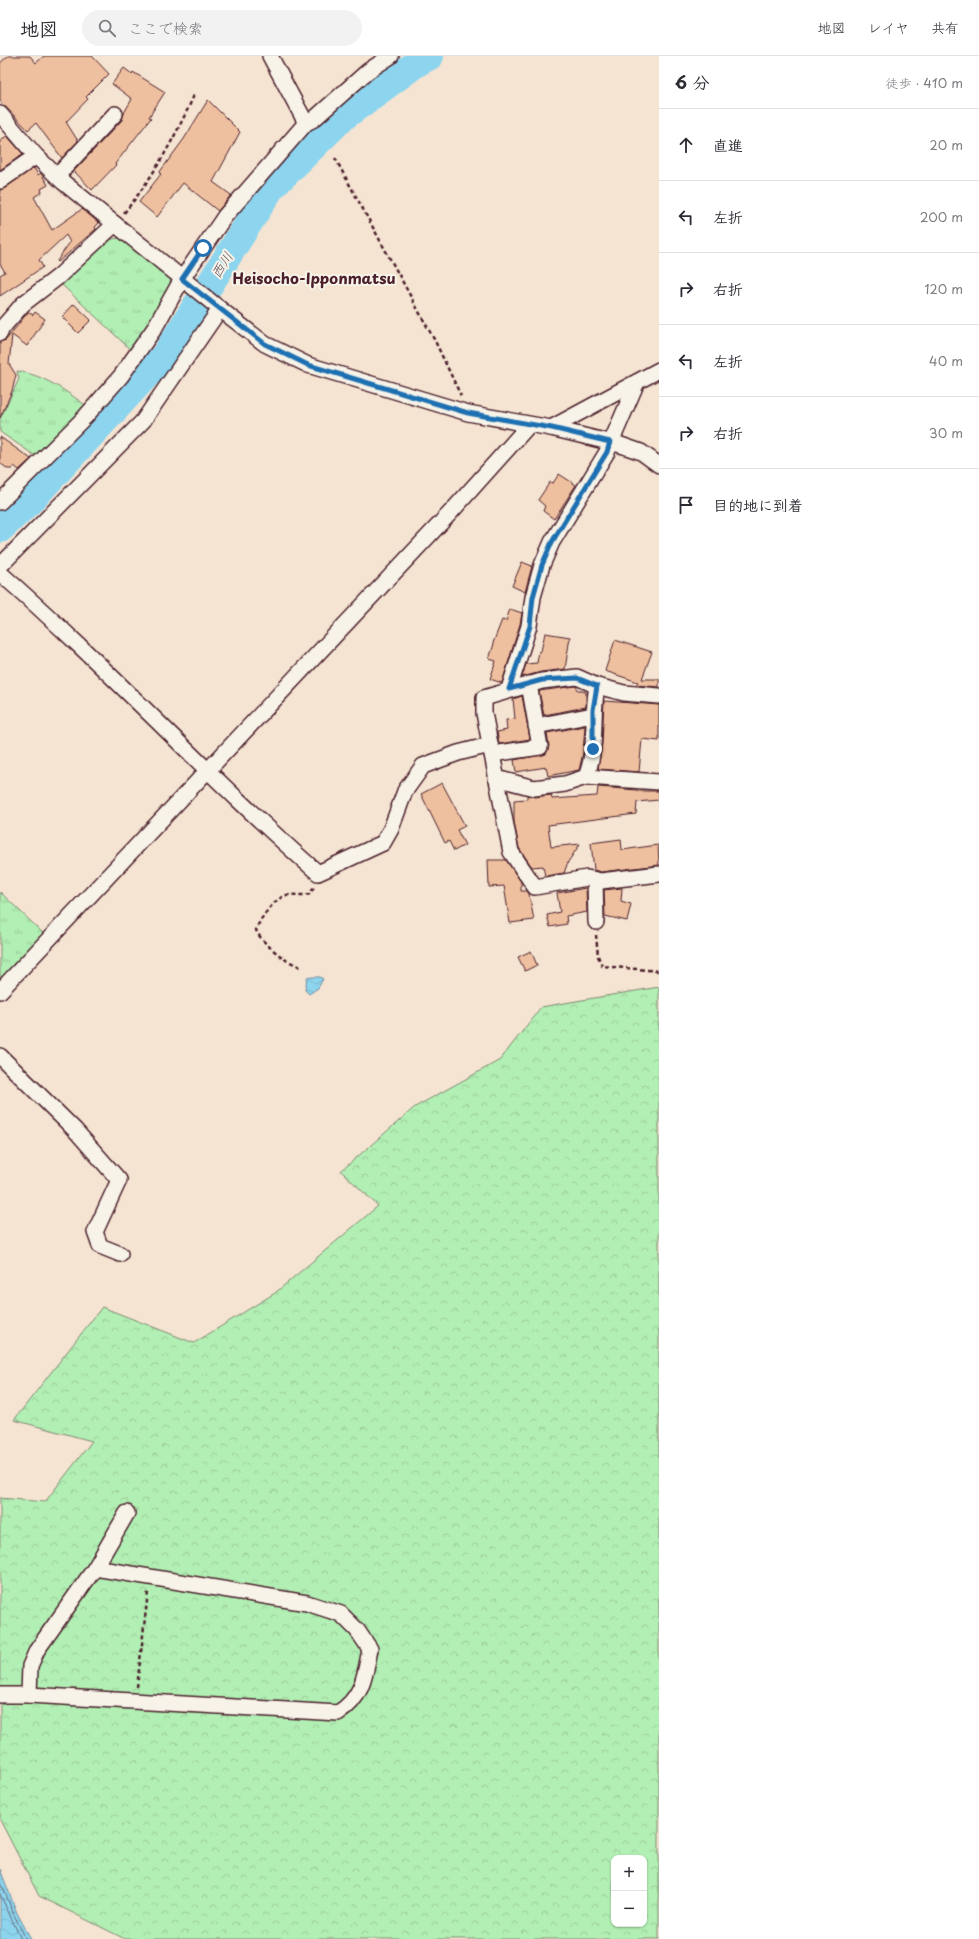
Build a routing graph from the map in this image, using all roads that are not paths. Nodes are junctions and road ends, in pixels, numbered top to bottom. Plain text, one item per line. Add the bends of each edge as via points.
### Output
1 (270, 56) edge
2 (391, 56) edge
3 (0, 114) edge
4 (115, 114) dead end
5 (306, 123) junction
6 (36, 156) junction
7 (57, 176) junction
8 (0, 181) edge
9 (114, 224) junction
10 (182, 279) junction
11 (220, 309) junction
12 (0, 333) edge
13 (659, 370) edge
14 (637, 382) junction
15 (529, 425) junction
16 (552, 428) junction
17 (610, 442) junction
18 (659, 465) edge
19 (0, 502) edge
20 (0, 566) edge
21 (0, 573) edge
22 (529, 684) junction
23 (597, 686) junction
24 (509, 689) junction
25 (659, 696) edge
26 (593, 715) junction
27 (536, 726) junction
28 (491, 750) junction
29 (207, 770) junction
30 (586, 777) junction
31 (496, 778) junction
32 (659, 782) edge
33 (659, 874) edge
34 (595, 880) junction
35 (596, 922) road end
36 (0, 991) edge
37 (0, 1056) edge
38 (120, 1254) dead end
39 (127, 1513) dead end
40 (95, 1568) junction
41 (0, 1695) edge
42 (28, 1695) junction

1 - 5 street
2 - 5 street via 368,71 314,119
3 - 6 street
4 - 7 street
5 - 10 street via 225,216
6 - 7 street
6 - 8 street
7 - 9 street
9 - 10 street
9 - 12 street via 58,278 23,304
10 - 11 street
10 - 19 street via 154,329 121,376 85,417
11 - 15 street via 265,344 308,365 468,413
11 - 20 street via 142,421
13 - 14 street
14 - 16 street
14 - 17 street
15 - 16 street
15 - 29 street
16 - 17 street
17 - 18 street via 641,452
17 - 24 street via 607,452 552,542 542,565 533,597 530,626
21 - 29 street via 43,611
22 - 23 street via 542,680 577,678
22 - 24 street
22 - 27 street
23 - 25 street via 624,693
23 - 26 street
24 - 28 street via 484,698 484,713
26 - 27 street
26 - 30 street via 593,749
27 - 28 street via 540,747
28 - 29 street via 458,753 423,766 405,791 383,843 318,873
28 - 31 street
29 - 36 street
30 - 31 street via 565,784 534,788
30 - 32 street
31 - 34 street via 512,852 536,887 587,878
33 - 34 street
34 - 35 street
37 - 38 street via 75,1130 119,1180 94,1232 100,1246
39 - 40 street
40 - 42 street via 37,1650 30,1666
40 - 42 street via 307,1603 341,1614 357,1630 370,1649 364,1680 353,1701 338,1713
41 - 42 street

